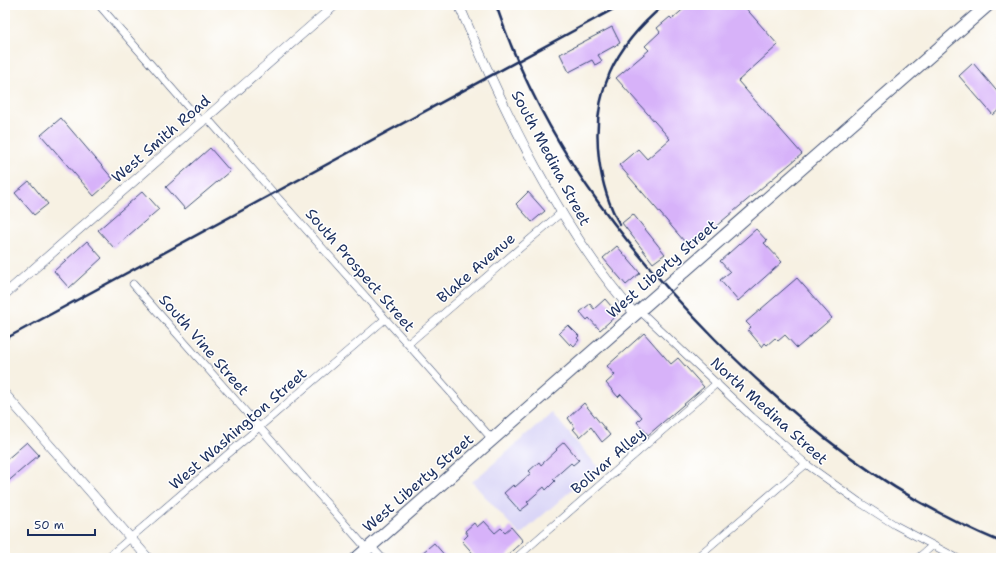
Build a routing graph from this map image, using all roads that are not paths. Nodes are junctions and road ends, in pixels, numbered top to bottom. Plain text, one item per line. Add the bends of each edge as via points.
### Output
1 (99, 5) edge
2 (335, 5) edge
3 (459, 5) edge
4 (988, 5) edge
5 (205, 120) junction
6 (562, 212) junction
7 (133, 284) dead end
8 (5, 294) edge
9 (637, 312) junction
10 (385, 319) junction
11 (408, 344) junction
12 (717, 383) junction
13 (5, 394) edge
14 (259, 427) junction
15 (492, 439) junction
16 (806, 464) junction
17 (130, 538) junction
18 (932, 546) junction
19 (369, 548) junction
20 (108, 558) edge
21 (148, 558) edge
22 (357, 558) edge
23 (382, 558) edge
24 (516, 558) edge
25 (696, 558) edge
26 (918, 558) edge
27 (957, 558) edge

1 - 5 street, South Prospect Street
2 - 5 street, West Smith Road
3 - 6 street, South Medina Street via 514,122
4 - 9 highway, West Liberty Street
5 - 8 street, West Smith Road
5 - 10 street, South Prospect Street
6 - 9 street, South Medina Street via 610,286
6 - 11 street, Blake Avenue
7 - 14 street, South Vine Street
9 - 12 street, North Medina Street
9 - 15 highway, West Liberty Street
10 - 11 street, South Prospect Street
10 - 14 street, West Washington Street
11 - 15 street, South Prospect Street
12 - 16 street, North Medina Street
12 - 24 street, Bolivar Alley
13 - 17 street
14 - 17 street, West Washington Street
14 - 19 street, South Vine Street
15 - 19 highway, West Liberty Street
16 - 18 street, North Medina Street via 859,502
16 - 25 street
17 - 20 street, West Washington Street
17 - 21 street
18 - 26 street
18 - 27 street, North Medina Street
19 - 22 highway, West Liberty Street
19 - 23 street, South Vine Street

